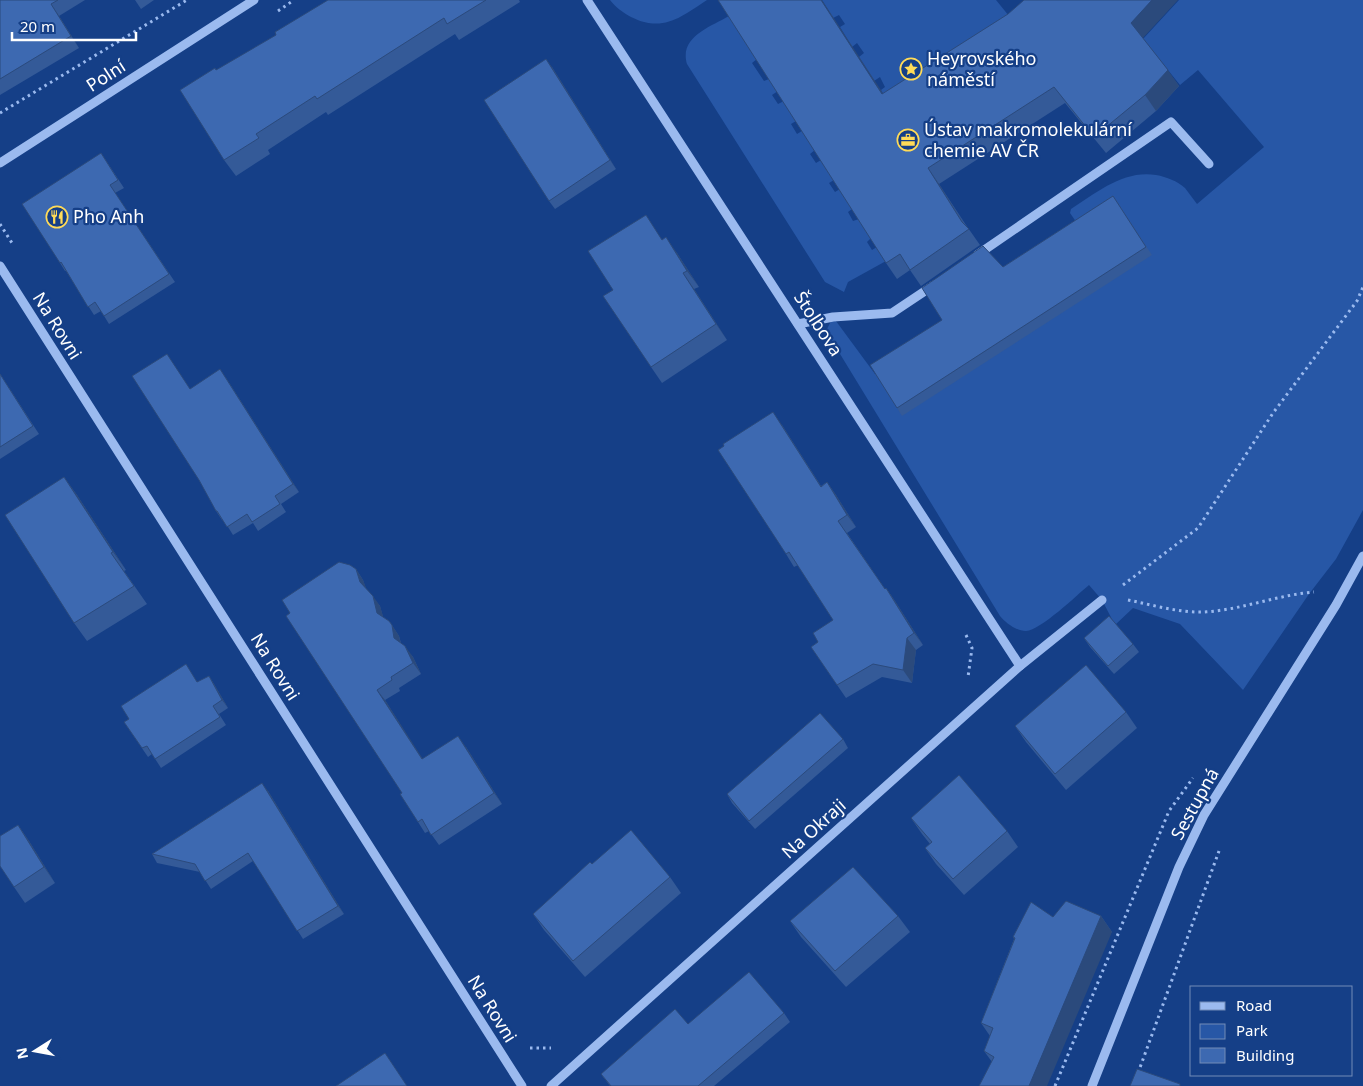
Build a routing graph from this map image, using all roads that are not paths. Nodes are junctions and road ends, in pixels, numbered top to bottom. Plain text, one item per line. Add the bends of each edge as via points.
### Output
1 (254, 0) edge
2 (587, 0) edge
3 (0, 164) edge
4 (1209, 164) dead end
5 (966, 263) edge
6 (0, 266) edge
7 (942, 280) edge
8 (798, 324) junction
9 (1363, 556) edge
10 (1102, 600) road end
11 (1020, 666) junction
12 (522, 1086) edge
13 (551, 1086) edge
14 (1092, 1086) edge

1 - 3 street, Polní
2 - 8 street, Štolbova
4 - 5 street via 1171,122
6 - 12 street, Na Rovni
7 - 8 street via 892,314 833,317
8 - 11 street, Štolbova
9 - 14 street, Sestupná via 1336,605 1204,815
10 - 11 street, Na Okraji
11 - 13 street, Na Okraji

